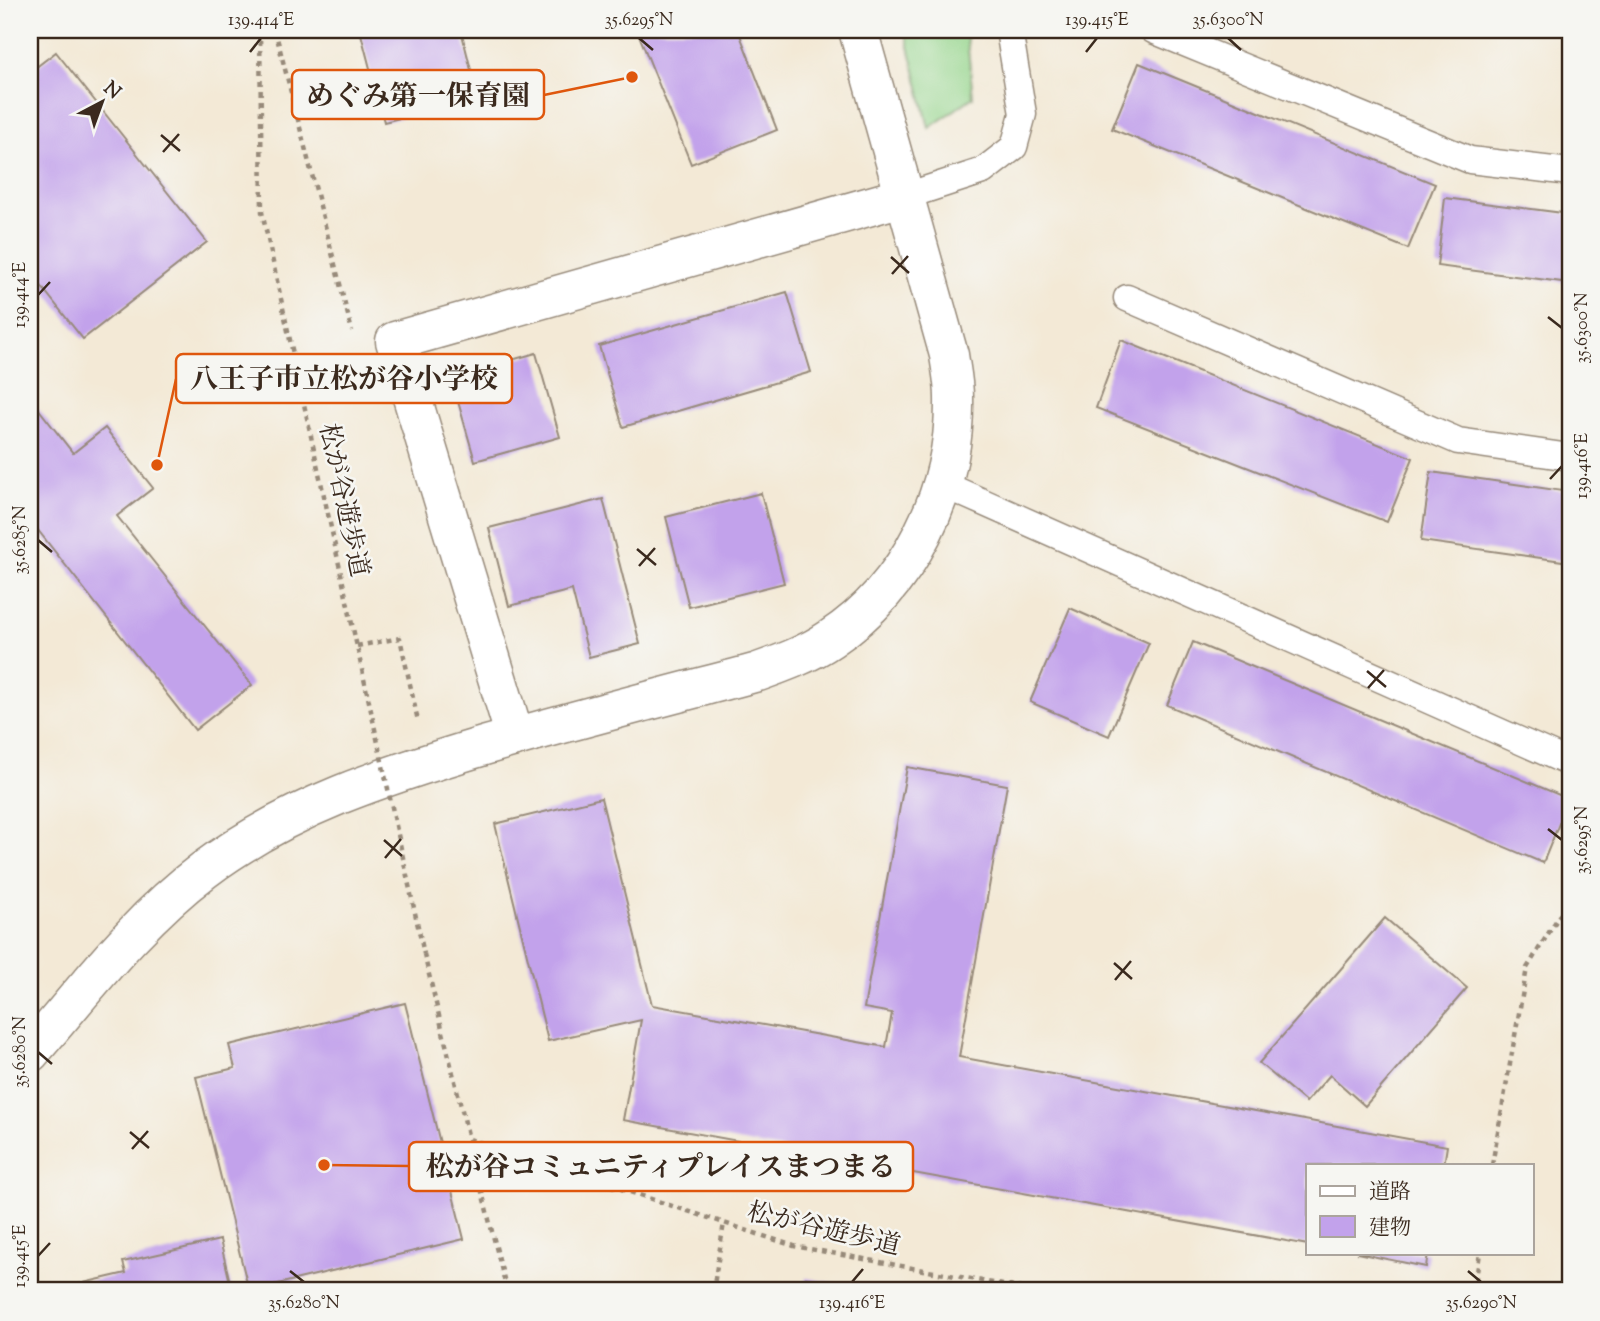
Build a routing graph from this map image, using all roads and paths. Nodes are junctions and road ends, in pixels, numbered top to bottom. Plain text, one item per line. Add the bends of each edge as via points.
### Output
1 (260, 30) edge
2 (858, 30) edge
3 (1009, 30) edge
4 (1153, 30) edge
5 (1570, 172) edge
6 (906, 196) junction
7 (1128, 298) dead end
8 (1570, 457) edge
9 (942, 484) junction
10 (357, 646) junction
11 (419, 726) dead end
12 (515, 737) junction
13 (1570, 763) edge
14 (1570, 906) edge
15 (30, 1053) edge
16 (469, 1139) junction
17 (1492, 1164) edge
18 (724, 1223) junction
19 (1480, 1254) edge
20 (507, 1291) edge
21 (713, 1291) edge
22 (1036, 1291) edge
23 (1474, 1291) edge

1 - 10 path, 松が谷遊歩道 via 262,212
2 - 6 street
3 - 6 lane via 1023,114 1014,147 983,171
4 - 5 lane via 1470,160
6 - 9 street via 949,355 954,397
6 - 12 street via 395,341
7 - 8 lane via 1458,441
9 - 12 street via 927,527 901,572 869,609 830,639 758,672
9 - 13 lane
10 - 11 path via 400,638
10 - 16 path, 松が谷遊歩道, bridge
12 - 15 street via 344,791 276,822 204,870 138,927
14 - 17 path via 1559,915 1527,968
16 - 18 path, 松が谷遊歩道
16 - 20 path
18 - 21 path
18 - 22 path, 松が谷遊歩道 via 794,1246
19 - 23 path

